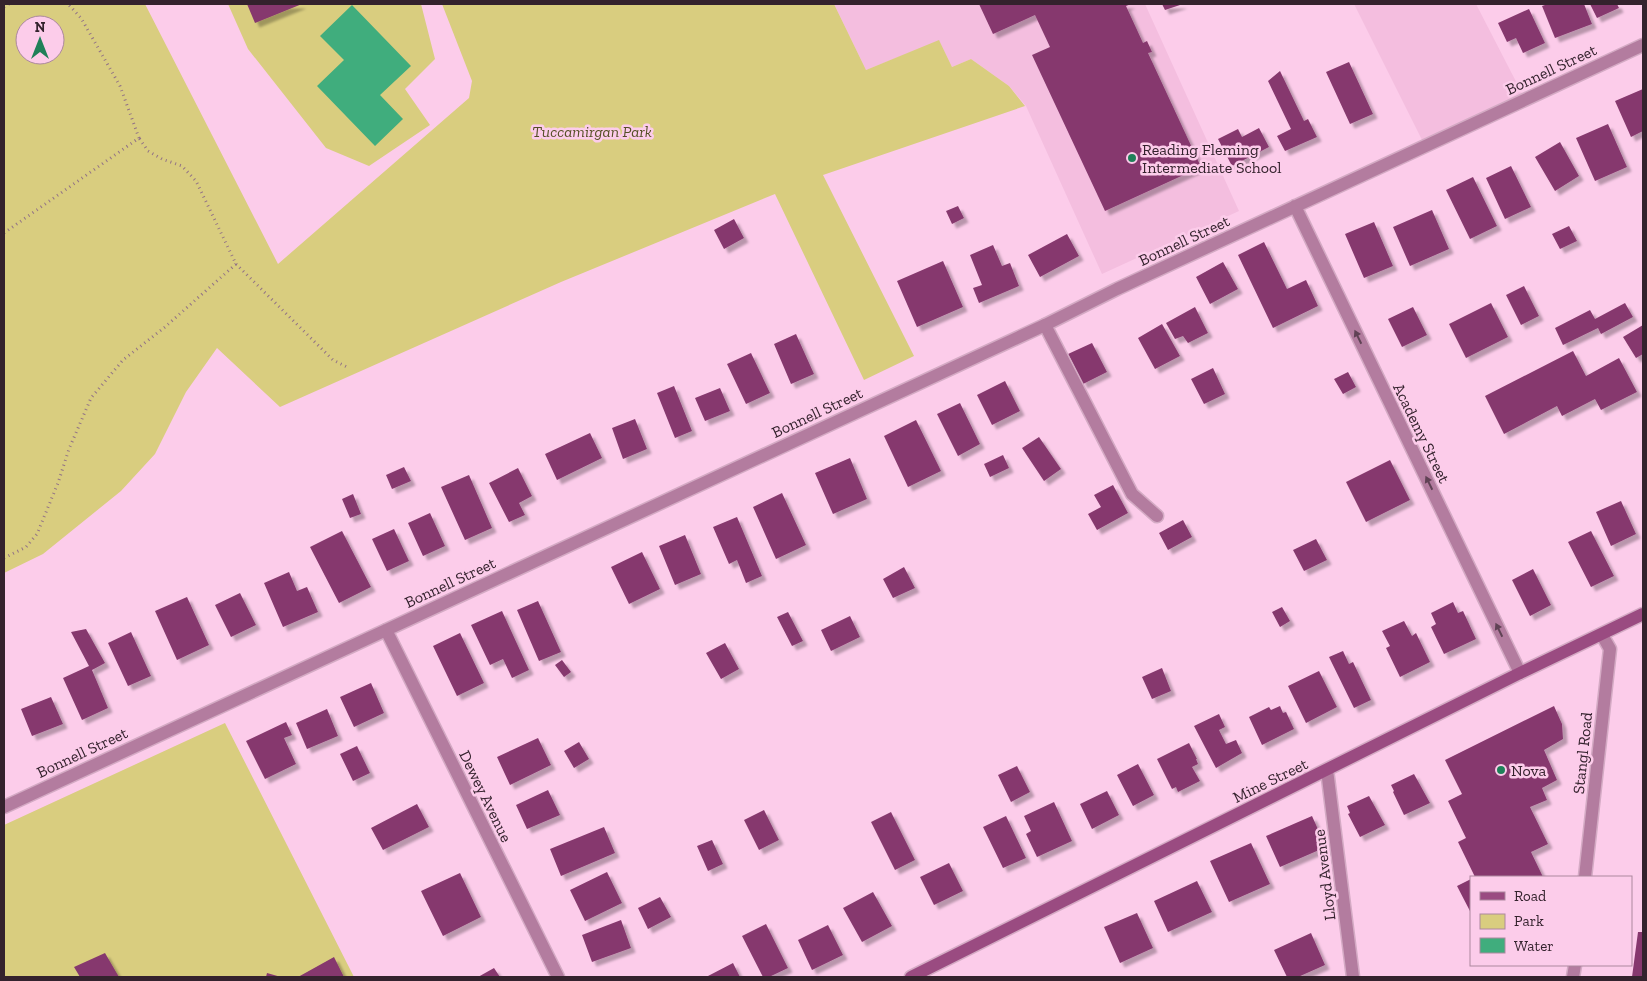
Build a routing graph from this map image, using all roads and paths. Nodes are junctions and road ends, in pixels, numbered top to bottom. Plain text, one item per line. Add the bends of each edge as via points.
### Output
1 (9, 4) edge
2 (68, 4) edge
3 (4, 7) edge
4 (1643, 44) edge
5 (139, 138) junction
6 (1295, 206) junction
7 (4, 233) edge
8 (236, 264) junction
9 (1045, 325) junction
10 (347, 367) dead end
11 (1157, 516) dead end
12 (4, 558) edge
13 (1643, 614) edge
14 (386, 630) junction
15 (1602, 634) junction
16 (1520, 673) junction
17 (1328, 770) junction
18 (4, 807) edge
19 (1585, 876) edge
20 (558, 977) edge
21 (912, 977) edge
22 (1353, 977) edge

1 - 3 path
2 - 5 path via 81,18 120,86
4 - 6 street, Bonnell Street
5 - 7 path
5 - 8 path via 148,152 182,166 196,181
6 - 9 street, Bonnell Street
16 -> 6 street, Academy Street
8 - 10 path via 333,360
8 - 12 path via 123,360 91,398 37,534 26,547
9 - 11 street via 1132,494
9 - 14 street, Bonnell Street
13 - 15 street, Mine Street
14 - 18 street, Bonnell Street
14 - 20 street, Dewey Avenue
15 - 16 street, Mine Street
15 - 19 street, Stangl Road via 1610,649
16 - 17 street, Mine Street
17 - 21 street, Mine Street
17 - 22 street, Lloyd Avenue

